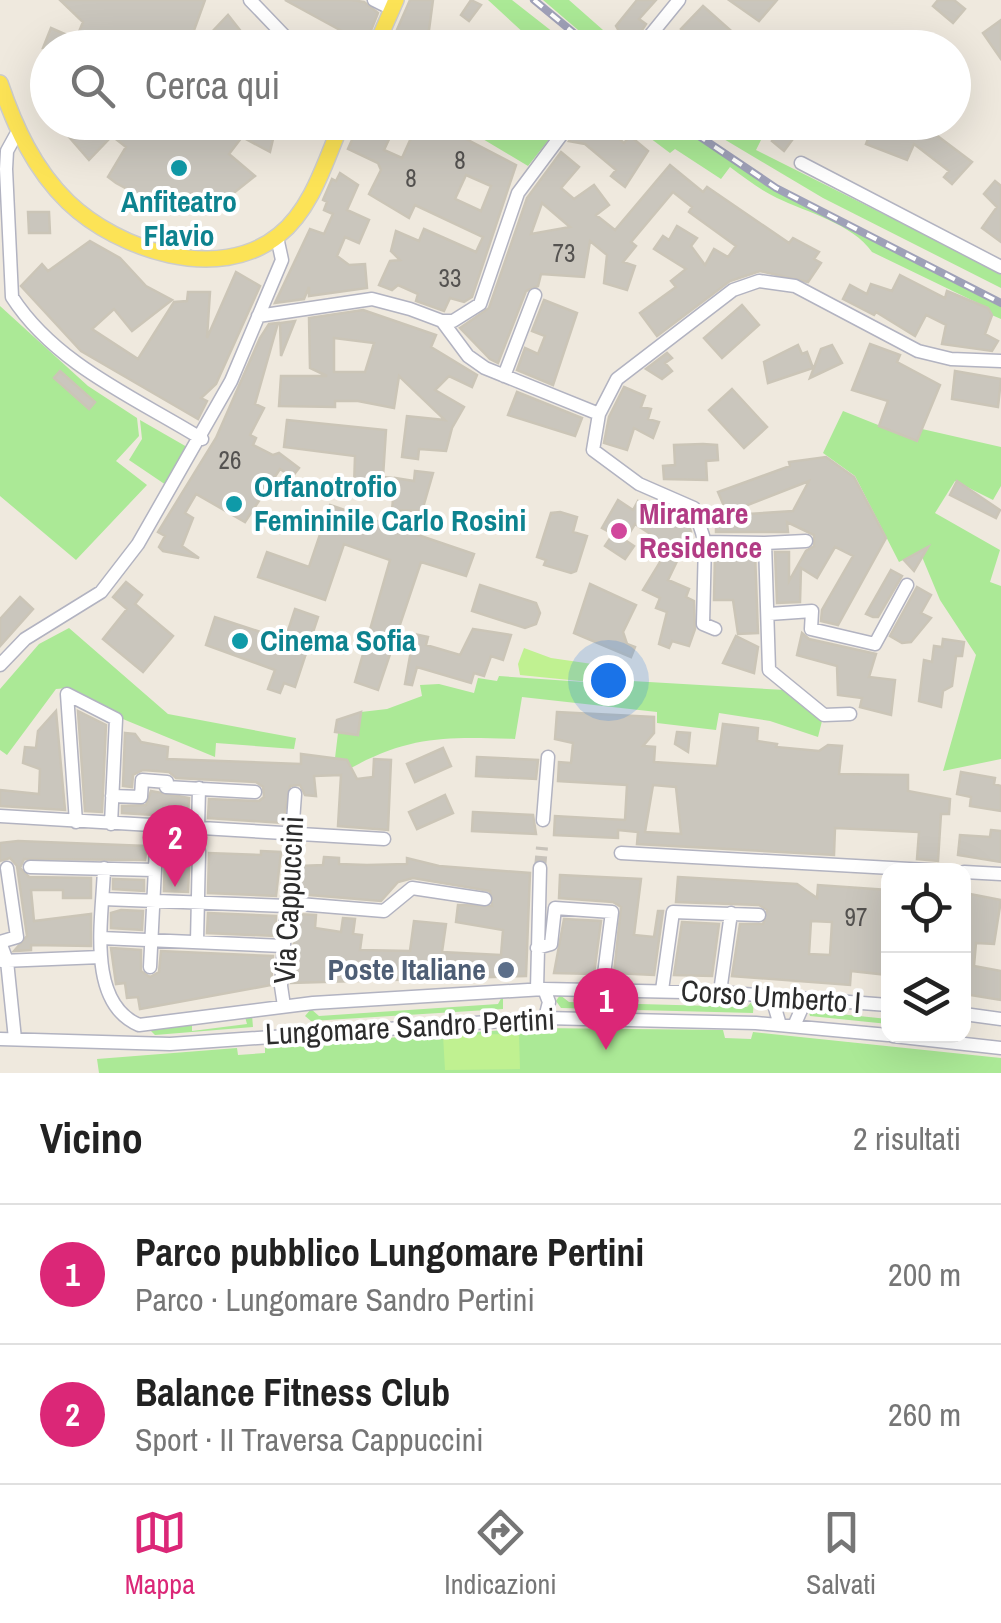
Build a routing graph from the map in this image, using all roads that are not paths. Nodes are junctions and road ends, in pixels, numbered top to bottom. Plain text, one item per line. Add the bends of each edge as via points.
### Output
1 (250, 0) edge
2 (374, 0) edge
3 (679, 0) edge
4 (394, 4) edge
5 (279, 30) edge
6 (383, 30) edge
7 (655, 30) edge
8 (0, 83) edge
9 (18, 131) junction
10 (334, 140) edge
11 (558, 140) edge
12 (801, 164) dead end
13 (3, 168) edge
14 (277, 238) junction
15 (4, 265) edge
16 (1001, 267) edge
17 (536, 295) dead end
18 (258, 316) junction
19 (442, 321) junction
20 (1001, 361) edge
21 (504, 376) junction
22 (599, 414) junction
23 (202, 439) junction
24 (806, 541) dead end
25 (704, 542) junction
26 (766, 543) junction
27 (907, 585) dead end
28 (769, 614) junction
29 (715, 628) dead end
30 (0, 666) edge
31 (850, 714) dead end
32 (548, 756) dead end
33 (199, 788) junction
34 (255, 792) dead end
35 (296, 794) dead end
36 (112, 796) junction
37 (0, 816) edge
38 (544, 820) dead end
39 (76, 822) junction
40 (110, 824) junction
41 (198, 828) junction
42 (292, 833) junction
43 (384, 839) dead end
44 (156, 848) dead end
45 (199, 851) dead end
46 (621, 853) dead end
47 (30, 866) dead end
48 (881, 867) edge
49 (7, 868) dead end
50 (104, 868) junction
51 (540, 868) tunnel mouth
52 (155, 870) junction
53 (971, 872) edge
54 (1001, 874) edge
55 (103, 898) junction
56 (485, 899) dead end
57 (154, 900) junction
58 (198, 902) junction
59 (287, 905) junction
60 (6, 906) edge
61 (731, 914) junction
62 (759, 915) dead end
63 (101, 938) junction
64 (152, 940) junction
65 (197, 942) junction
66 (284, 946) junction
67 (537, 948) junction
68 (101, 957) junction
69 (4, 961) edge
70 (150, 967) dead end
71 (537, 989) junction
72 (602, 990) junction
73 (662, 990) junction
74 (720, 992) junction
75 (780, 996) junction
76 (797, 997) junction
77 (881, 1004) edge
78 (285, 1006) junction
79 (971, 1015) edge
80 (538, 1018) junction
81 (1001, 1019) edge
82 (787, 1025) junction
83 (288, 1034) junction
84 (881, 1034) edge
85 (8, 1039) edge
86 (959, 1043) edge
87 (1001, 1048) edge

1 - 5 street
2 - 4 street
3 - 7 street
4 - 6 main road
8 - 9 main road
9 - 13 street
9 - 14 main road via 66,200 137,244 203,259 232,256
10 - 14 main road via 309,197
11 - 19 street via 518,193 480,304
12 - 16 street
13 - 15 street
14 - 18 street via 282,260
15 - 23 street via 22,314 68,356
17 - 21 street
18 - 19 street via 372,299
18 - 23 street
19 - 21 street via 468,356
20 - 22 street via 918,351 795,286 759,281 733,290 616,379
21 - 22 street
22 - 25 street via 593,450 639,484 694,508
23 - 30 street via 101,592 25,639
24 - 26 street
25 - 26 street
25 - 29 street via 703,624
26 - 28 street
27 - 28 street via 874,644 811,628 812,611
28 - 31 street via 769,670 824,715
32 - 38 street
33 - 34 street
33 - 36 street via 142,780 141,797
33 - 41 street
35 - 42 street, Via Cappuccini
36 - 39 street via 116,719 67,694
36 - 40 street
37 - 39 street
39 - 40 street
40 - 41 street
41 - 42 street
42 - 43 street
42 - 59 street, Via Cappuccini
44 - 52 street
45 - 58 street
46 - 48 street
47 - 50 street
49 - 60 street
50 - 52 street
50 - 55 street
51 - 67 street
52 - 57 street
53 - 54 street
55 - 57 street
55 - 63 street
56 - 59 street via 412,888 384,911
57 - 58 street
57 - 64 street
58 - 59 street
58 - 65 street
59 - 66 street, Via Cappuccini
60 - 69 street via 17,936 0,942
61 - 62 street
61 - 73 street via 673,912
61 - 74 street
63 - 64 street
63 - 68 street
64 - 65 street
64 - 70 street
65 - 66 street
66 - 78 street, Via Cappuccini
67 - 71 street
67 - 72 street via 551,944 554,908 612,912
68 - 69 street
68 - 78 street, Corso Umberto I via 101,978 139,1025
69 - 85 street
71 - 72 street, Corso Umberto I
71 - 78 street, Corso Umberto I
71 - 80 street via 549,1002
71 - 80 street via 525,1003
72 - 73 street, Corso Umberto I
73 - 74 street, Corso Umberto I
74 - 75 street, Corso Umberto I
75 - 76 street, Corso Umberto I
75 - 82 street via 776,1008
76 - 77 street, Corso Umberto I
76 - 82 street via 800,1010
78 - 83 street via 274,1020
78 - 83 street via 299,1016
79 - 81 street
80 - 82 street, Lungomare Sandro Pertini
80 - 83 street, Lungomare Sandro Pertini
82 - 84 street, Lungomare Sandro Pertini
83 - 85 street, Lungomare Sandro Pertini via 111,1044
86 - 87 street, Lungomare Sandro Pertini

